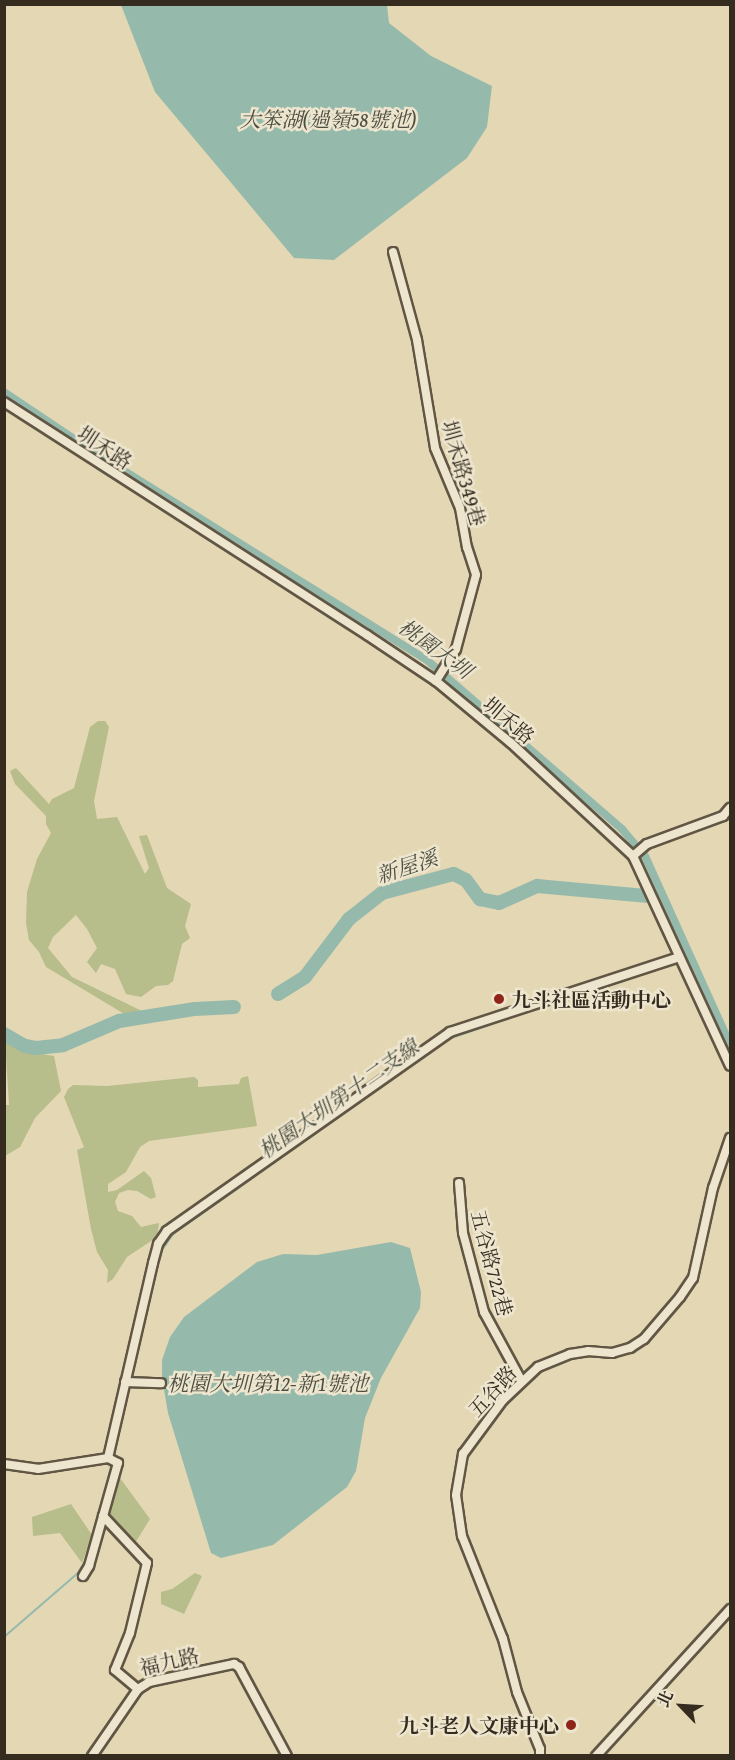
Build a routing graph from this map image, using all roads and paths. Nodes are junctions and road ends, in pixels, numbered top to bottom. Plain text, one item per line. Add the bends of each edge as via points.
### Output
1 (393, 252) dead end
2 (4, 402) edge
3 (437, 680) junction
4 (730, 808) edge
5 (634, 855) junction
6 (679, 957) junction
7 (730, 1066) edge
8 (730, 1138) edge
9 (459, 1183) dead end
10 (522, 1380) junction
11 (125, 1382) junction
12 (161, 1383) dead end
13 (108, 1458) junction
14 (4, 1464) edge
15 (103, 1516) junction
16 (83, 1576) dead end
17 (730, 1609) edge
18 (138, 1689) junction
19 (92, 1755) edge
20 (287, 1755) edge
21 (540, 1755) edge
22 (596, 1755) edge

1 - 3 street, 圳禾路349巷 via 417,340 435,448 460,508 476,576 456,649
2 - 3 street, 圳禾路
3 - 5 street, 圳禾路
4 - 5 street via 723,816 644,846
5 - 6 street, 圳禾路
6 - 7 street, 圳禾路
6 - 11 street via 450,1032 190,1213 167,1231 158,1244
8 - 10 street, 五谷路 via 712,1188 693,1278 644,1339 612,1353 570,1354 538,1367
9 - 10 street, 五谷路722巷 via 464,1233 484,1312
10 - 21 street, 五谷路 via 467,1447 456,1495 462,1536 503,1639
11 - 12 street
11 - 13 street
13 - 14 street via 38,1469
13 - 15 street via 118,1463
15 - 16 street
15 - 18 street, 福九路 via 147,1563 130,1633 115,1670
17 - 22 street
18 - 19 street
18 - 20 street, 福九路 via 149,1682 234,1664

